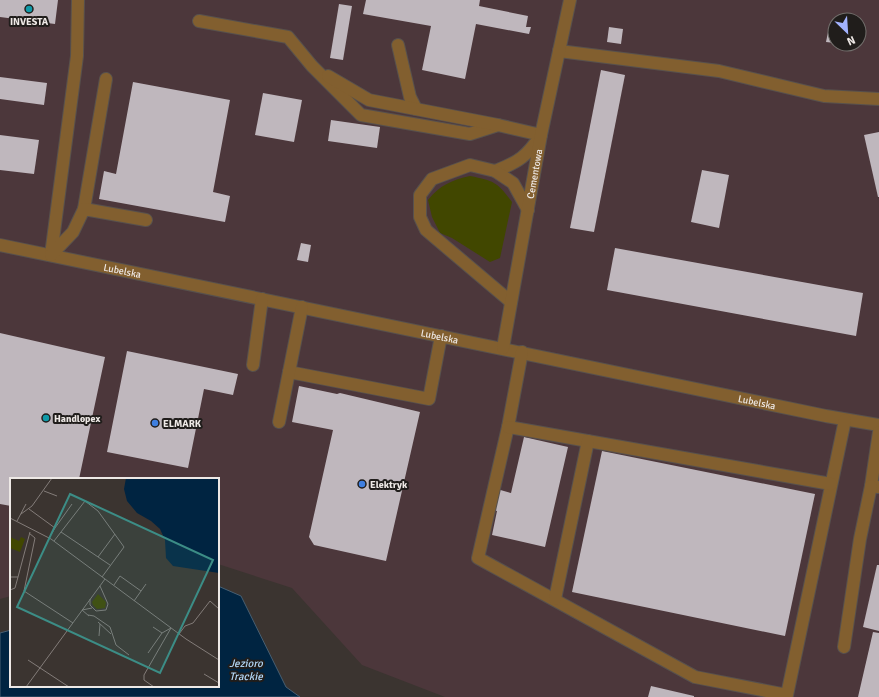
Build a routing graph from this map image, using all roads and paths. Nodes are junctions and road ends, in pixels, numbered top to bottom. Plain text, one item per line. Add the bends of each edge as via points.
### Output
1 (78, 0) edge
2 (570, 0) edge
3 (199, 21) dead end
4 (398, 45) dead end
5 (559, 51) junction
6 (312, 66) junction
7 (106, 79) dead end
8 (879, 99) edge
9 (416, 109) junction
10 (498, 125) junction
11 (541, 135) junction
12 (495, 171) junction
13 (84, 209) junction
14 (528, 210) junction
15 (146, 220) dead end
16 (0, 245) edge
17 (50, 255) junction
18 (262, 299) junction
19 (511, 302) junction
20 (302, 307) junction
21 (441, 336) junction
22 (503, 348) junction
23 (522, 352) junction
24 (253, 365) dead end
25 (289, 372) junction
26 (845, 420) junction
27 (279, 422) dead end
28 (879, 425) edge
29 (508, 427) junction
30 (879, 432) edge
31 (588, 441) junction
32 (832, 484) junction
33 (875, 487) edge
34 (555, 599) junction
35 (844, 647) dead end

1 - 17 street via 77,56
2 - 5 street, Cementowa
3 - 6 street via 288,37
4 - 9 street via 410,97
5 - 8 street via 719,71 824,96
5 - 11 street, Cementowa
6 - 9 street via 369,100
6 - 10 street via 361,115 470,134
7 - 13 street
9 - 10 street
10 - 11 street
11 - 12 street via 530,152 512,165
11 - 14 street, Cementowa
12 - 14 street via 513,183
12 - 19 street via 470,165 432,179 420,195 420,217 426,230
13 - 15 street
13 - 17 street via 73,232
14 - 19 street, Cementowa
16 - 17 street, Lubelska
17 - 18 street, Lubelska
18 - 20 street, Lubelska
18 - 24 street
19 - 22 street, Cementowa
20 - 21 street, Lubelska
20 - 25 street
21 - 22 street, Lubelska
21 - 25 street via 429,399
22 - 23 street, Lubelska
23 - 26 street, Lubelska
23 - 29 street
25 - 27 street
26 - 28 street, Lubelska
26 - 32 street
29 - 31 street
29 - 34 street via 478,558
30 - 33 street
31 - 32 street
31 - 34 street
32 - 34 street via 787,695 695,677
33 - 35 street via 860,539

